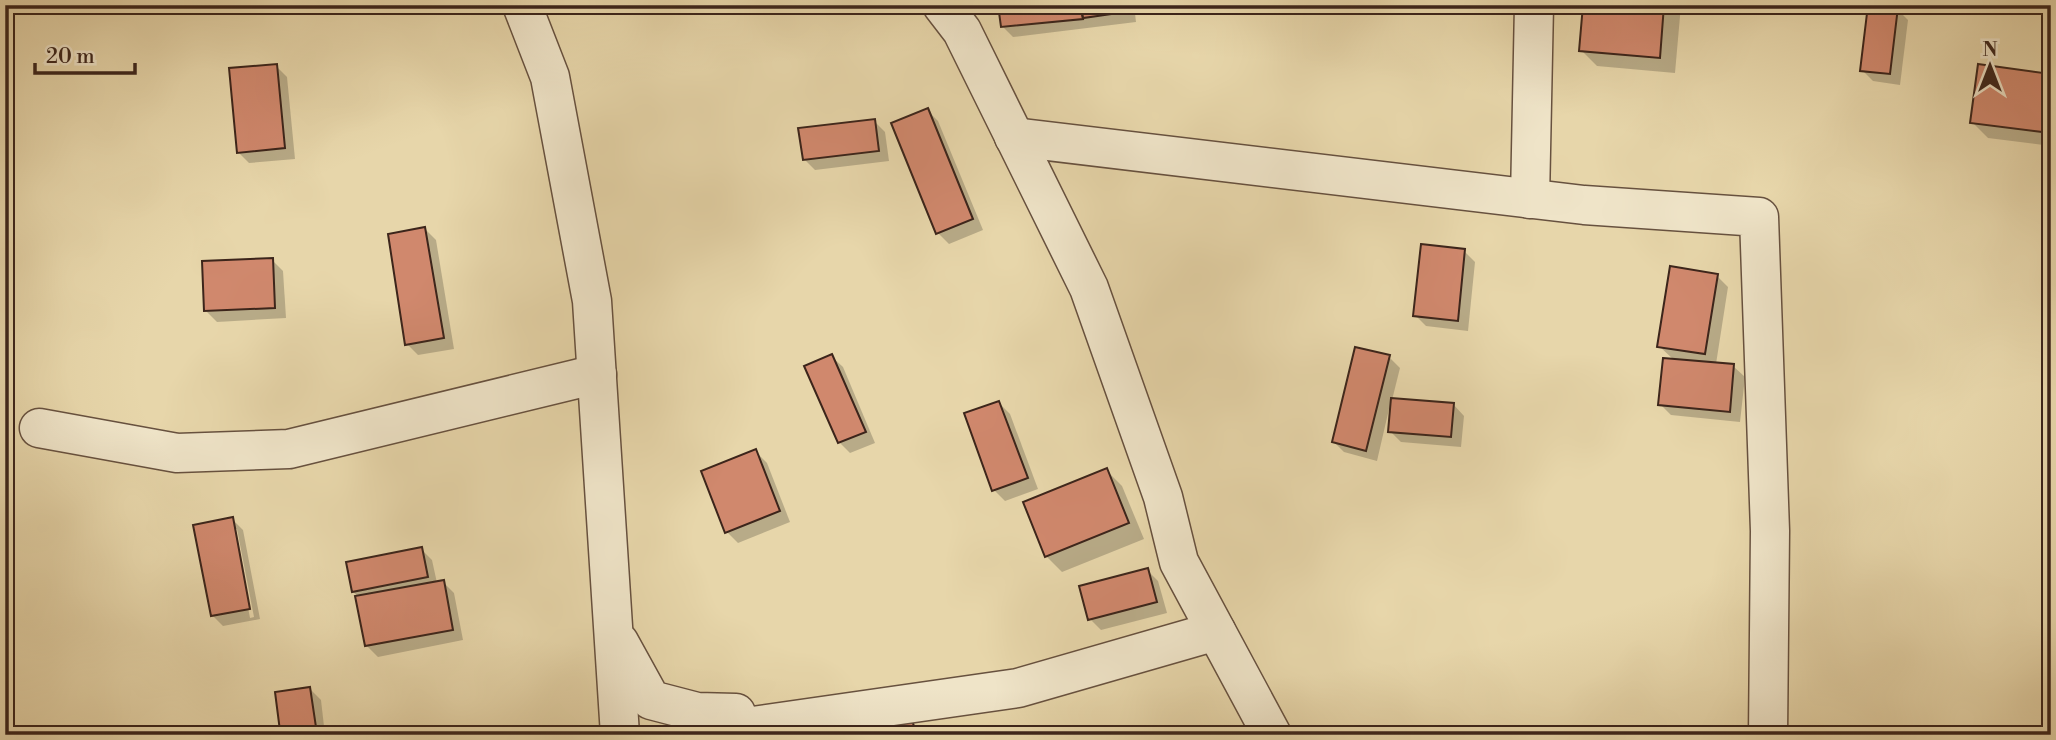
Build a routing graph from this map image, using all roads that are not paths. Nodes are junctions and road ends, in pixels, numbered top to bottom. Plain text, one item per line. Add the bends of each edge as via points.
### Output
1 (522, 5) edge
2 (942, 5) edge
3 (1534, 5) edge
4 (1014, 137) junction
5 (1530, 199) junction
6 (597, 374) junction
7 (39, 428) dead end
8 (613, 631) junction
9 (1216, 631) junction
10 (822, 715) junction
11 (620, 735) edge
12 (691, 735) edge
13 (1272, 735) edge
14 (1768, 735) edge

1 - 6 street via 550,77 592,301
2 - 4 street via 962,31
3 - 5 street
4 - 5 street
4 - 9 street via 1089,288 1163,497 1179,562
5 - 14 street via 1759,218 1770,531
6 - 7 street via 289,449 177,453
6 - 8 street
8 - 10 street via 651,701 697,712
8 - 11 street
9 - 10 street via 1018,688
9 - 13 street
10 - 12 street

